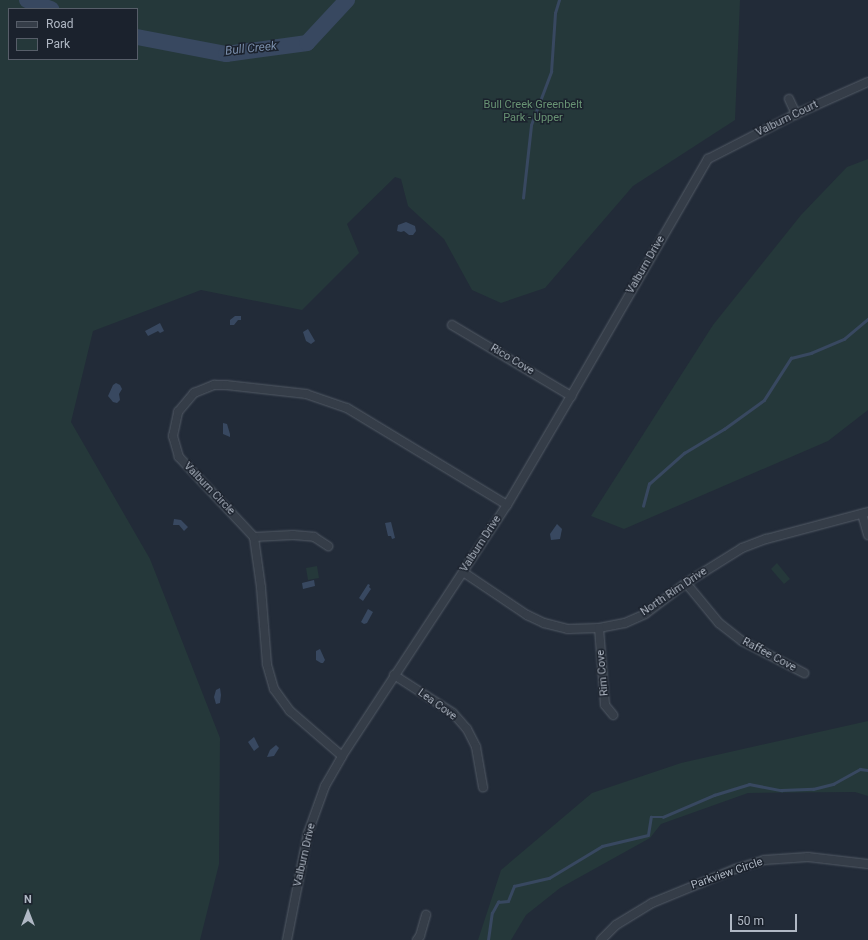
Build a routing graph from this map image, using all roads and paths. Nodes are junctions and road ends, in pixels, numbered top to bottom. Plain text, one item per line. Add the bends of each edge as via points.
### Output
1 (868, 82) edge
2 (789, 99) dead end
3 (796, 114) junction
4 (708, 159) joint
5 (452, 325) dead end
6 (571, 396) junction
7 (507, 505) junction
8 (865, 513) edge
9 (868, 535) edge
10 (254, 537) junction
11 (328, 546) dead end
12 (463, 572) junction
13 (686, 584) junction
14 (599, 628) junction
15 (804, 673) dead end
16 (394, 675) junction
17 (613, 715) dead end
18 (342, 756) junction
19 (483, 787) dead end
20 (868, 864) edge
21 (426, 915) dead end
22 (287, 940) edge
23 (416, 940) edge
24 (601, 940) edge

1 - 3 street, Valburn Court
2 - 3 street
3 - 4 street, Valburn Court
4 - 6 street, Valburn Drive
5 - 6 street, Rico Cove
6 - 7 street, Valburn Drive
7 - 10 street, Valburn Circle via 347,408 306,394 214,385 194,393 178,412 173,436 179,457
7 - 12 street, Valburn Drive
8 - 9 street
8 - 13 street, North Rim Drive via 766,539 742,548
10 - 11 street via 314,537
10 - 18 street via 267,664 274,689 290,711
12 - 14 street, North Rim Drive via 528,616 544,623 568,629
12 - 16 street, Valburn Drive
13 - 14 street, North Rim Drive via 645,614 624,623
13 - 15 street, Raffee Cove via 719,623 742,641
14 - 17 street, Rim Cove via 605,705
16 - 18 street, Valburn Drive
16 - 19 street, Lea Cove via 453,714 467,729 476,747
18 - 22 street, Valburn Drive via 325,786 308,832
20 - 24 street, Parkview Circle via 808,857 764,860 652,902 616,925
21 - 23 street via 420,936

